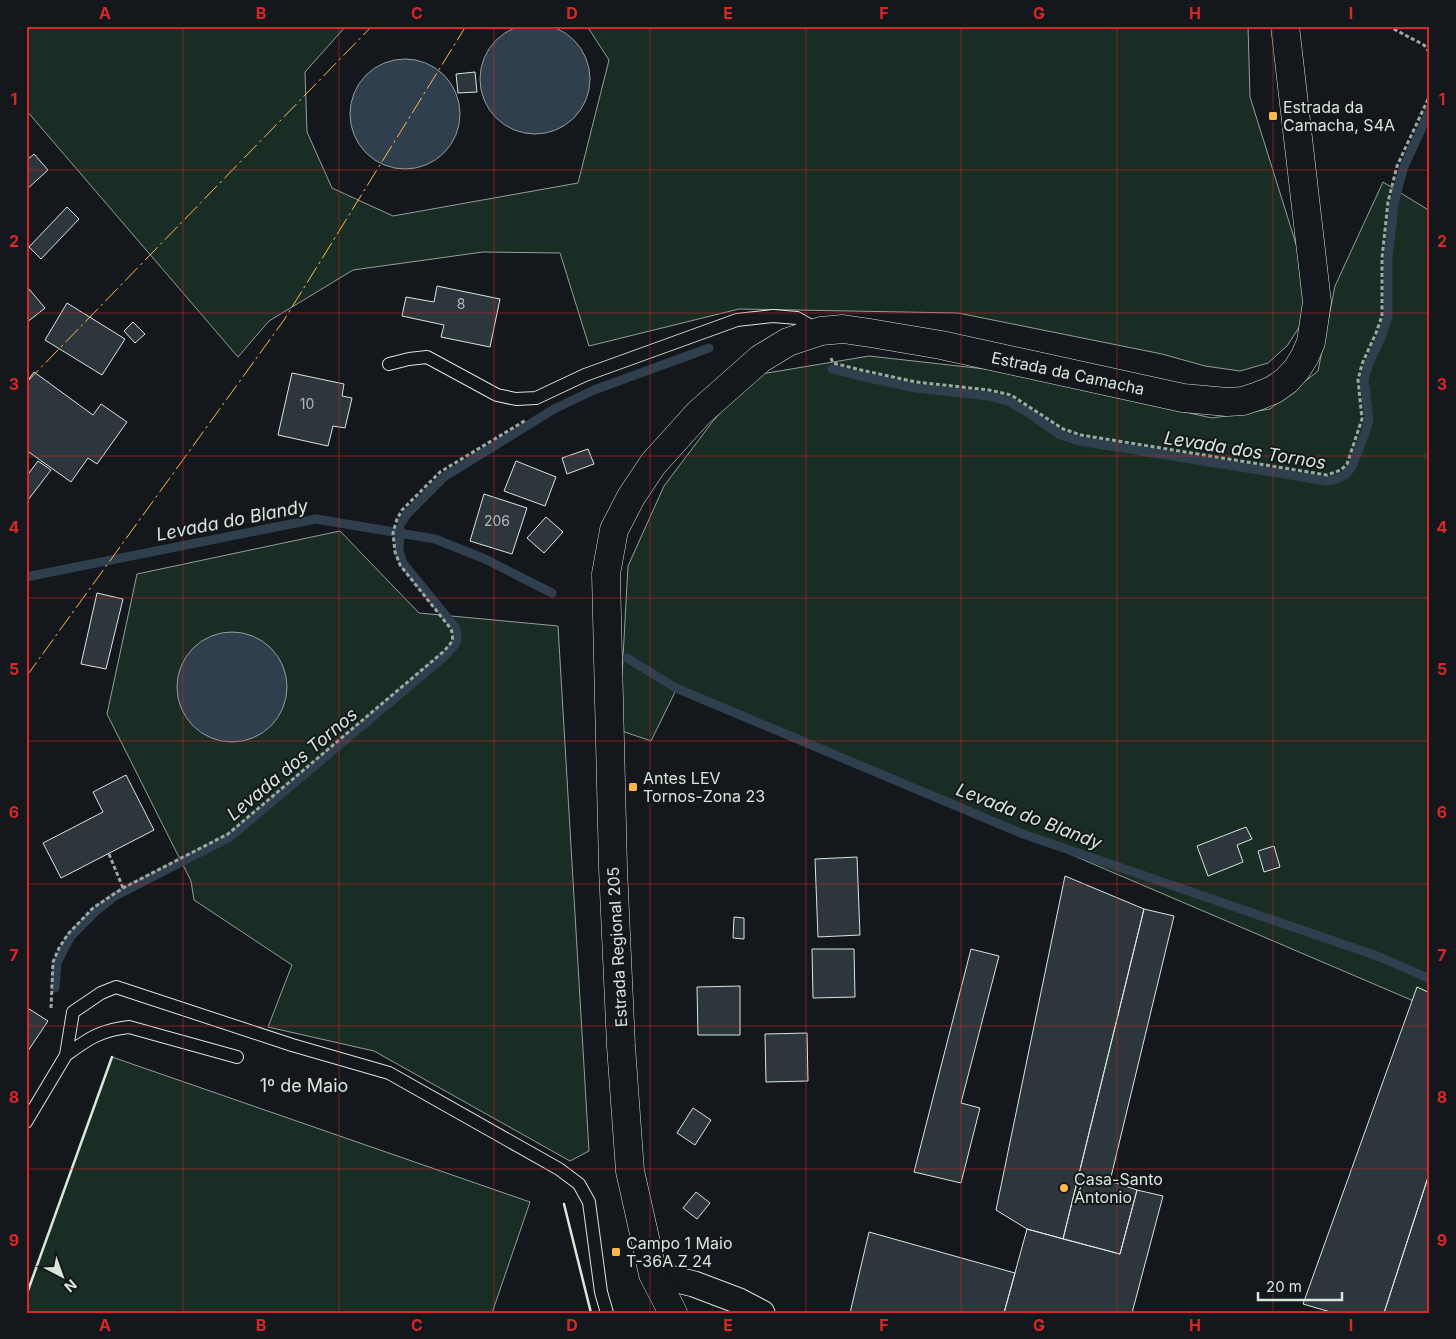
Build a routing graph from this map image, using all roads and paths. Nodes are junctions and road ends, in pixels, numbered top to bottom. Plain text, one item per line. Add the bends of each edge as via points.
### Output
1 (1285, 26) edge
2 (1388, 26) edge
3 (1430, 53) edge
4 (1430, 95) edge
5 (821, 332) junction
6 (389, 364) dead end
7 (536, 398) junction
8 (606, 574) joint
9 (109, 854) dead end
10 (123, 888) junction
11 (52, 988) dead end
12 (66, 1055) junction
13 (237, 1057) dead end
14 (26, 1122) edge
15 (653, 1274) junction
16 (672, 1312) edge
17 (607, 1313) edge
18 (762, 1313) edge

1 - 5 main road, Estrada da Camacha via 1317,302 1311,342 1305,356 1286,381 1243,400 1227,402 1183,398 932,344 842,329
2 - 3 path via 1424,45
4 - 5 path via 1397,166 1388,202 1382,258 1382,316 1358,380 1362,419 1347,464 1335,473 1327,475 1081,435 1063,429 1011,396 990,390 916,382 833,362
5 - 7 lane via 797,318 773,316 737,320 585,375
5 - 8 main road, Estrada da Camacha via 788,342 760,359 699,413 653,464 631,496 614,530
6 - 7 lane via 427,357 497,395 516,399
7 - 10 path via 528,418 440,472 397,519 393,533 400,565 454,637 444,652 228,834
8 - 15 main road, Estrada Regional 205 via 621,1046 630,1171
9 - 10 path
10 - 11 path via 93,908 68,934 53,962
12 - 13 lane via 90,1037 114,1028 129,1027
12 - 14 lane
12 - 17 lane via 73,1012 101,993 116,988 292,1045 389,1072 559,1169 579,1184 589,1202 601,1292
15 - 16 main road, Estrada Regional 205
15 - 18 street via 694,1284

